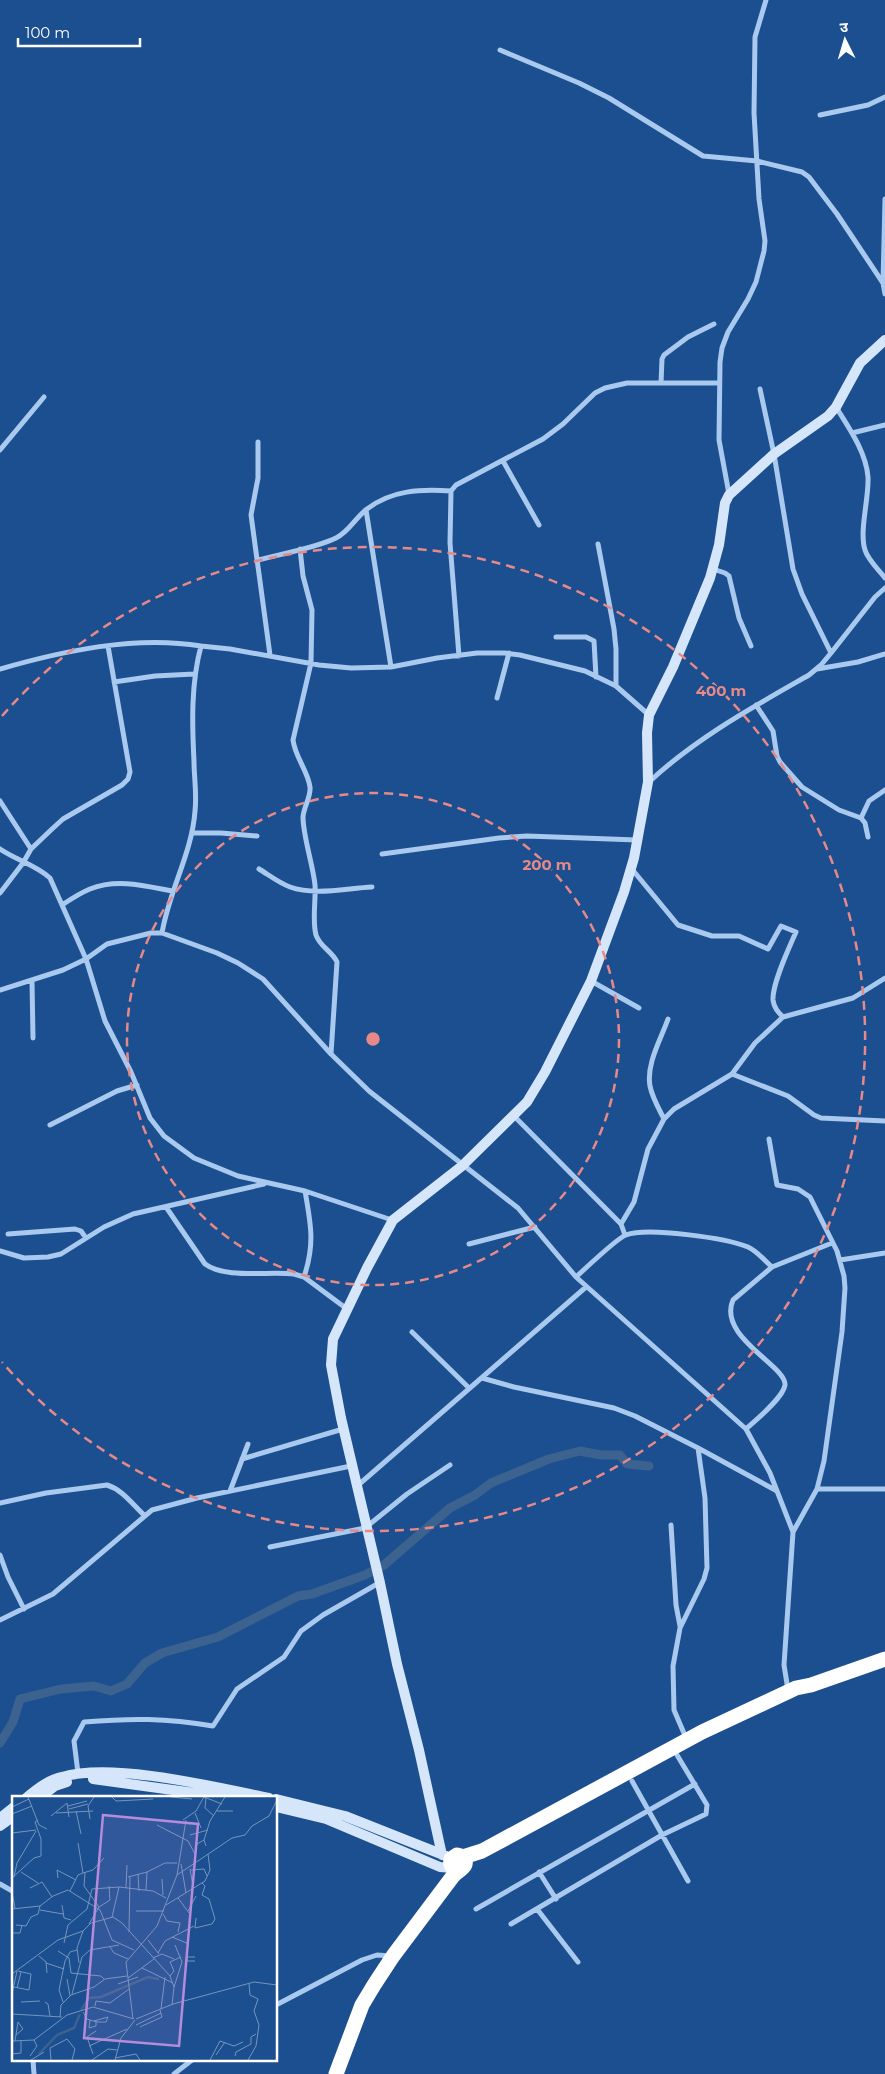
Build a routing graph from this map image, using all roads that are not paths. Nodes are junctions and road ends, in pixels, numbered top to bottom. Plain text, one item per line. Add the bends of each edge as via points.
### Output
1 (766, 0) edge
2 (500, 50) dead end
3 (885, 97) edge
4 (820, 115) dead end
5 (757, 160) junction
6 (885, 199) edge
7 (883, 283) junction
8 (885, 294) edge
9 (714, 324) dead end
10 (885, 340) edge
11 (661, 383) junction
12 (719, 383) junction
13 (760, 389) dead end
14 (44, 397) dead end
15 (836, 407) junction
16 (885, 425) edge
17 (852, 433) junction
18 (258, 442) dead end
19 (0, 450) edge
20 (774, 454) junction
21 (503, 461) junction
22 (450, 491) junction
23 (729, 495) junction
24 (366, 510) junction
25 (538, 525) dead end
26 (598, 544) dead end
27 (300, 549) junction
28 (258, 560) junction
29 (712, 569) junction
30 (885, 578) edge
31 (885, 588) edge
32 (556, 637) dead end
33 (108, 646) junction
34 (201, 646) junction
35 (751, 646) dead end
36 (509, 653) junction
37 (831, 653) junction
38 (885, 654) edge
39 (270, 655) junction
40 (459, 656) junction
41 (312, 664) junction
42 (391, 667) junction
43 (0, 669) edge
44 (816, 669) junction
45 (194, 674) junction
46 (596, 677) junction
47 (114, 682) junction
48 (616, 686) junction
49 (497, 698) dead end
50 (756, 705) junction
51 (649, 715) junction
52 (648, 782) junction
53 (885, 790) edge
54 (0, 801) edge
55 (861, 818) junction
56 (192, 833) junction
57 (258, 836) dead end
58 (868, 837) dead end
59 (637, 840) junction
60 (0, 849) edge
61 (31, 849) junction
62 (382, 854) dead end
63 (23, 863) junction
64 (631, 868) junction
65 (259, 869) dead end
66 (372, 887) dead end
67 (315, 890) junction
68 (172, 891) junction
69 (0, 893) edge
70 (62, 905) junction
71 (162, 933) junction
72 (86, 959) junction
73 (885, 978) edge
74 (32, 980) junction
75 (591, 981) junction
76 (0, 990) edge
77 (639, 1008) dead end
78 (784, 1017) junction
79 (668, 1019) dead end
80 (33, 1038) dead end
81 (330, 1054) junction
82 (732, 1074) junction
83 (137, 1085) junction
84 (514, 1116) junction
85 (664, 1119) junction
86 (885, 1121) edge
87 (50, 1125) dead end
88 (769, 1138) dead end
89 (462, 1166) junction
90 (267, 1183) junction
91 (305, 1191) junction
92 (166, 1207) junction
93 (393, 1220) junction
94 (621, 1224) junction
95 (535, 1227) junction
96 (8, 1234) dead end
97 (625, 1235) junction
98 (86, 1238) junction
99 (832, 1243) junction
100 (470, 1244) dead end
101 (0, 1251) edge
102 (885, 1253) edge
103 (840, 1260) junction
104 (772, 1267) junction
105 (576, 1277) junction
106 (304, 1278) junction
107 (586, 1287) junction
108 (347, 1309) junction
109 (412, 1332) dead end
110 (482, 1378) junction
111 (469, 1388) junction
112 (343, 1429) junction
113 (746, 1429) junction
114 (248, 1444) dead end
115 (698, 1448) junction
116 (242, 1459) junction
117 (450, 1465) dead end
118 (351, 1466) junction
119 (356, 1487) junction
120 (817, 1488) junction
121 (885, 1489) edge
122 (230, 1491) junction
123 (778, 1492) junction
124 (0, 1503) edge
125 (144, 1515) junction
126 (671, 1525) dead end
127 (365, 1528) junction
128 (793, 1532) junction
129 (270, 1546) dead end
130 (0, 1555) edge
131 (380, 1583) junction
132 (24, 1609) junction
133 (0, 1620) edge
134 (680, 1628) junction
135 (885, 1659) edge
136 (790, 1695) junction
137 (687, 1740) junction
138 (677, 1755) junction
139 (78, 1773) junction
140 (632, 1781) junction
141 (695, 1784) junction
142 (29, 1796) edge
143 (42, 1796) edge
144 (217, 1796) edge
145 (259, 1796) edge
146 (278, 1799) edge
147 (278, 1807) edge
148 (12, 1809) edge
149 (648, 1810) junction
150 (12, 1817) edge
151 (0, 1818) edge
152 (0, 1826) edge
153 (662, 1835) junction
154 (456, 1862) junction
155 (539, 1872) junction
156 (688, 1881) dead end
157 (0, 1884) edge
158 (12, 1891) edge
159 (556, 1899) junction
160 (476, 1909) dead end
161 (537, 1909) junction
162 (511, 1924) dead end
163 (393, 1956) junction
164 (578, 1962) dead end
165 (278, 2004) edge
166 (189, 2062) edge
167 (174, 2074) edge
168 (336, 2074) edge

1 - 5 street via 756,36 754,113
2 - 5 street via 609,98 703,156
3 - 4 street via 868,105
5 - 7 street via 793,169 809,177 852,234
5 - 12 street via 764,251 756,282 722,348
6 - 7 street
7 - 8 street
9 - 11 street via 688,337 664,355
10 - 15 street via 860,363
11 - 12 street
11 - 21 street via 616,385 595,393 553,432
12 - 23 street via 719,440
13 - 20 street
14 - 19 street
15 - 17 street
15 - 20 street
16 - 17 street
17 - 30 street via 868,477 865,551
18 - 28 street via 258,478 251,515
20 - 23 street
20 - 37 street via 793,569
21 - 22 street
21 - 25 street
22 - 24 street via 406,491 387,497
22 - 40 street via 450,543
23 - 29 street
24 - 27 street via 337,538
24 - 42 street
26 - 48 street via 614,629
27 - 28 street
27 - 41 street via 302,576 312,610
28 - 39 street
29 - 35 street via 729,576 739,618
29 - 51 street via 673,667
31 - 37 street
32 - 46 street via 586,637 594,641
33 - 34 street via 149,643
33 - 43 street via 47,656
33 - 47 street
34 - 39 street
34 - 45 street
36 - 40 street
36 - 46 street
36 - 49 street
37 - 44 street
38 - 44 street
39 - 41 street
40 - 42 street
41 - 42 street via 351,668
41 - 67 street via 293,740 309,782 304,822
44 - 50 street
45 - 47 street
45 - 56 street via 196,811
46 - 48 street
47 - 61 street via 130,772 128,779 63,819
48 - 51 street
50 - 52 street via 679,755
50 - 55 street via 774,731 780,762 802,787 839,810
51 - 52 street
52 - 59 street
53 - 55 street via 869,801
54 - 61 street
55 - 58 street
56 - 57 street
56 - 68 street
59 - 62 street via 518,837
59 - 64 street
60 - 63 street
61 - 63 street
63 - 69 street
63 - 70 street via 50,878
64 - 75 street
64 - 78 street via 678,924 712,936 739,936 768,949 781,926 796,932 773,1000 777,1011
65 - 67 street via 292,888
66 - 67 street
67 - 81 street via 317,937 337,962
68 - 70 street via 131,884 101,886 87,890
68 - 71 street
70 - 72 street
71 - 72 street via 108,944
71 - 81 street via 217,953 253,971
72 - 74 street
72 - 83 street via 105,1021
73 - 78 street via 853,998
74 - 76 street
74 - 80 street
75 - 77 street
75 - 84 street via 545,1072 527,1102
78 - 82 street via 755,1042
79 - 85 street via 650,1077 653,1094
81 - 89 street via 369,1091
82 - 85 street via 674,1109
82 - 86 street via 788,1096 822,1118
83 - 87 street via 117,1091
83 - 90 street via 150,1118 181,1150 223,1171
84 - 89 street
84 - 94 street
85 - 94 street via 648,1149 634,1202
88 - 99 street via 777,1185 798,1189 810,1197
89 - 93 street
89 - 95 street via 518,1208
90 - 91 street
90 - 92 street
91 - 93 street
91 - 106 street via 312,1250
92 - 98 street via 133,1214
92 - 106 street via 209,1267 226,1272 285,1273
93 - 108 street
94 - 97 street
95 - 100 street
95 - 105 street
96 - 98 street via 75,1229
97 - 104 street via 674,1233 739,1244 751,1248
97 - 105 street
98 - 101 street via 71,1249 48,1257 24,1258
99 - 103 street
99 - 104 street
102 - 103 street
103 - 120 street via 845,1288 842,1324 824,1461
104 - 113 street via 739,1294 730,1307 731,1316 742,1336 784,1381 782,1394
105 - 107 street
106 - 108 street
107 - 110 street
107 - 113 street
108 - 112 street via 337,1326 330,1353
109 - 111 street
110 - 111 street
110 - 115 street via 614,1408
111 - 119 street
112 - 116 street
112 - 118 street
113 - 123 street
114 - 116 street
115 - 123 street
115 - 134 street via 705,1498 707,1568
116 - 122 street
117 - 127 street
118 - 119 street
118 - 122 street
119 - 127 street
120 - 121 street
120 - 128 street
122 - 125 street via 162,1506
123 - 128 street
124 - 125 street via 107,1485 116,1488
125 - 132 street via 70,1582
126 - 134 street
127 - 129 street
127 - 131 street
128 - 136 street via 784,1665
130 - 132 street
131 - 139 street via 301,1631 284,1657 237,1689 213,1726 176,1719 84,1722 74,1741
131 - 154 street via 420,1750
132 - 133 street
134 - 137 street via 673,1666 673,1699 674,1710
135 - 136 highway
136 - 137 highway
136 - 138 highway
137 - 154 highway via 559,1811
138 - 140 highway
138 - 141 street
139 - 142 street via 52,1780
139 - 145 street via 145,1776
140 - 149 street
140 - 154 highway via 477,1863
141 - 149 street
141 - 153 street via 707,1805 707,1812
143 - 144 street via 55,1786 82,1779 100,1779
146 - 154 street via 345,1816
147 - 154 street via 326,1819 440,1867
148 - 151 street
149 - 153 street
149 - 155 street
150 - 152 street
153 - 156 street
153 - 159 street
154 - 163 highway
155 - 159 street
155 - 160 street
157 - 158 street
159 - 161 street
161 - 162 street
161 - 164 street
163 - 165 street via 378,1955 362,1960
163 - 168 highway via 362,2005
166 - 167 street

